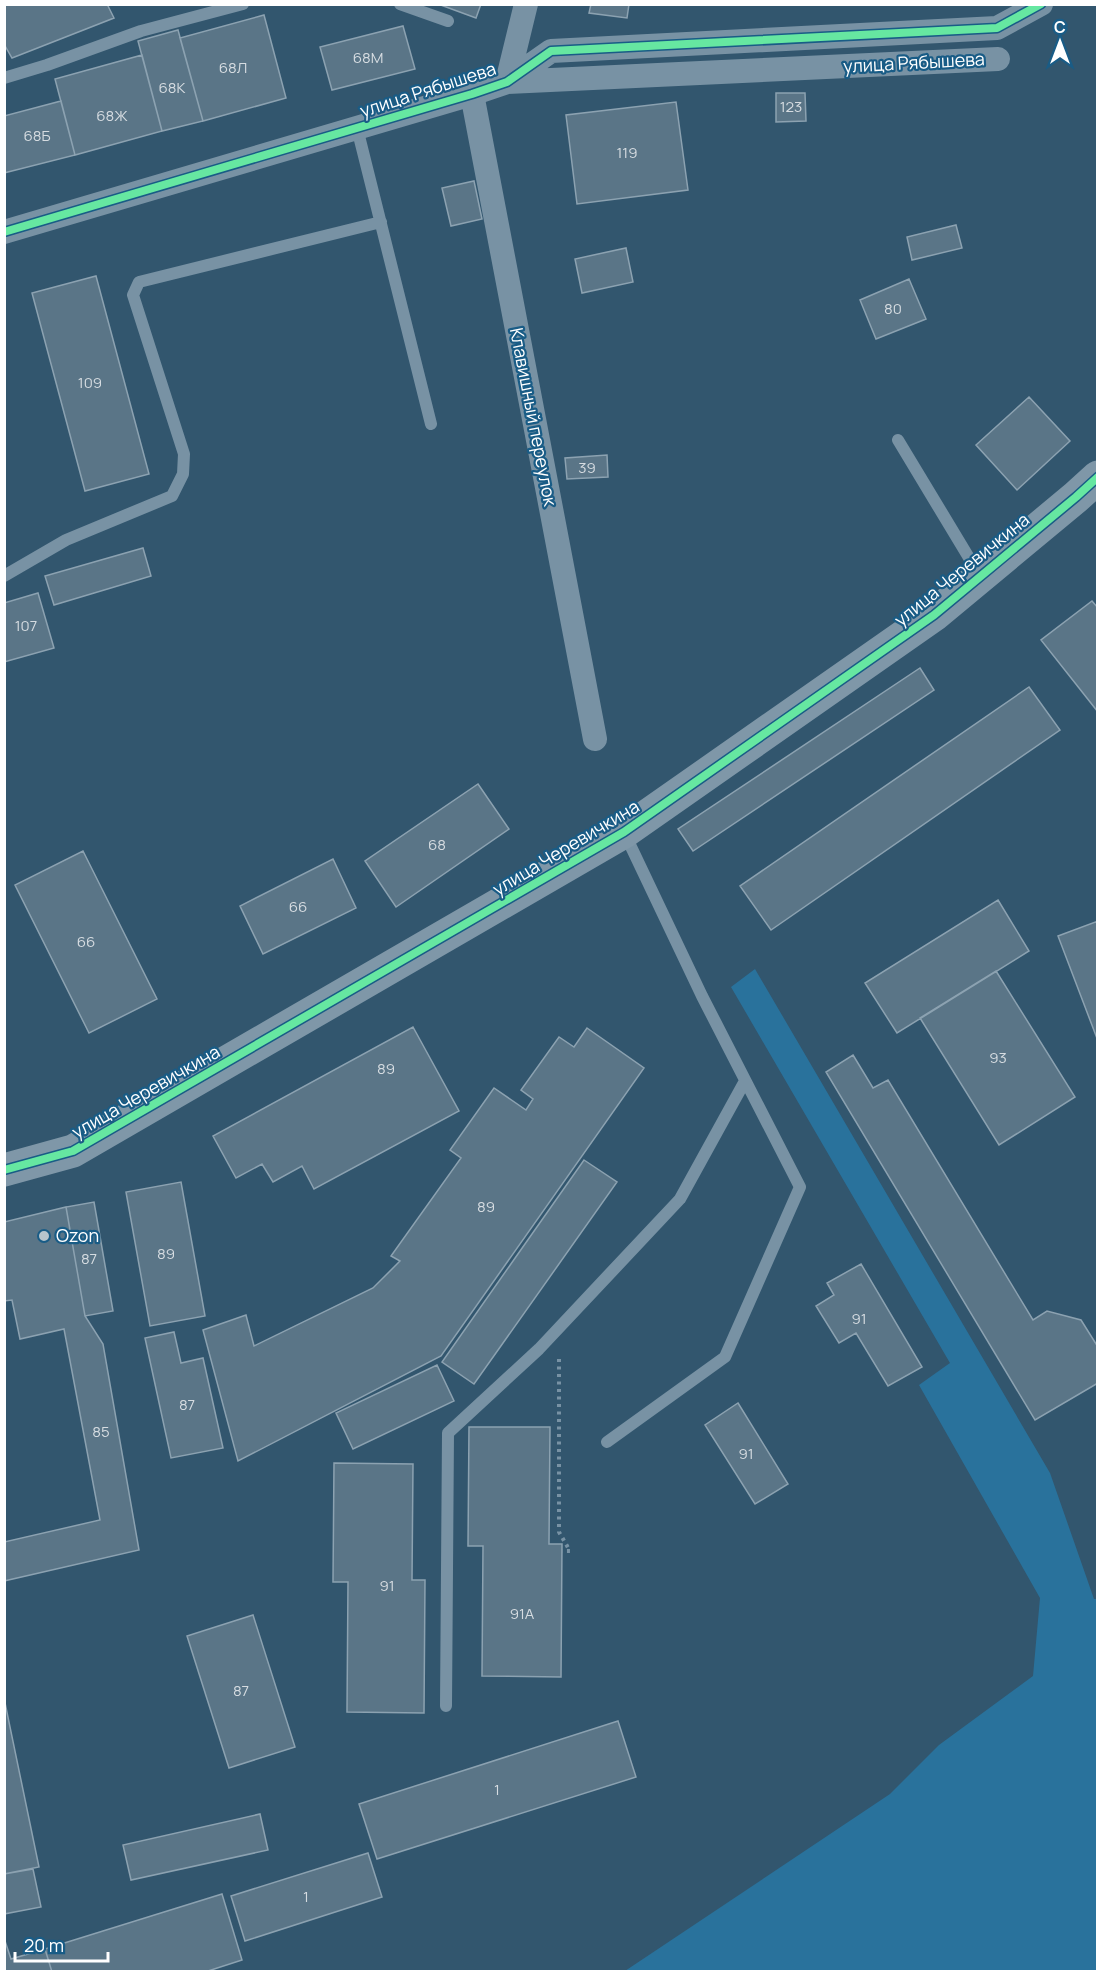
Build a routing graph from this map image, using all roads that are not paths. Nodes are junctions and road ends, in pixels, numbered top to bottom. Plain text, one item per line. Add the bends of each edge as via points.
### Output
1 (243, 4) edge
2 (400, 4) edge
3 (526, 4) edge
4 (1003, 4) edge
5 (1041, 4) edge
6 (448, 21) dead end
7 (997, 28) junction
8 (680, 45) junction
9 (998, 59) dead end
10 (680, 73) junction
11 (4, 78) edge
12 (507, 82) junction
13 (472, 94) junction
14 (357, 128) junction
15 (381, 222) junction
16 (4, 232) edge
17 (431, 423) dead end
18 (898, 440) dead end
19 (1098, 477) edge
20 (4, 576) edge
21 (980, 577) junction
22 (594, 739) dead end
23 (624, 832) junction
24 (745, 1081) junction
25 (4, 1170) edge
26 (607, 1442) dead end
27 (446, 1706) dead end

1 - 11 lane via 141,31
2 - 6 lane
3 - 12 street
4 - 7 street, улица Рябышева
5 - 7 street, улица Рябышева
7 - 8 street, улица Рябышева
8 - 10 street
8 - 12 street, улица Рябышева via 551,51
9 - 10 street, улица Рябышева
10 - 12 street, улица Рябышева
12 - 13 street, улица Рябышева
13 - 14 street, улица Рябышева
13 - 22 street, Клавишный переулок
14 - 15 lane
14 - 16 street, улица Рябышева
15 - 17 lane
15 - 20 lane via 139,282 133,295 184,454 183,474 172,496 66,540
18 - 21 lane
19 - 21 street, улица Черевичкина
21 - 23 street, улица Черевичкина via 934,615
23 - 24 lane
23 - 25 street, улица Черевичкина via 72,1151
24 - 26 lane via 800,1187 725,1357
24 - 27 lane via 680,1199 559,1328 448,1433

